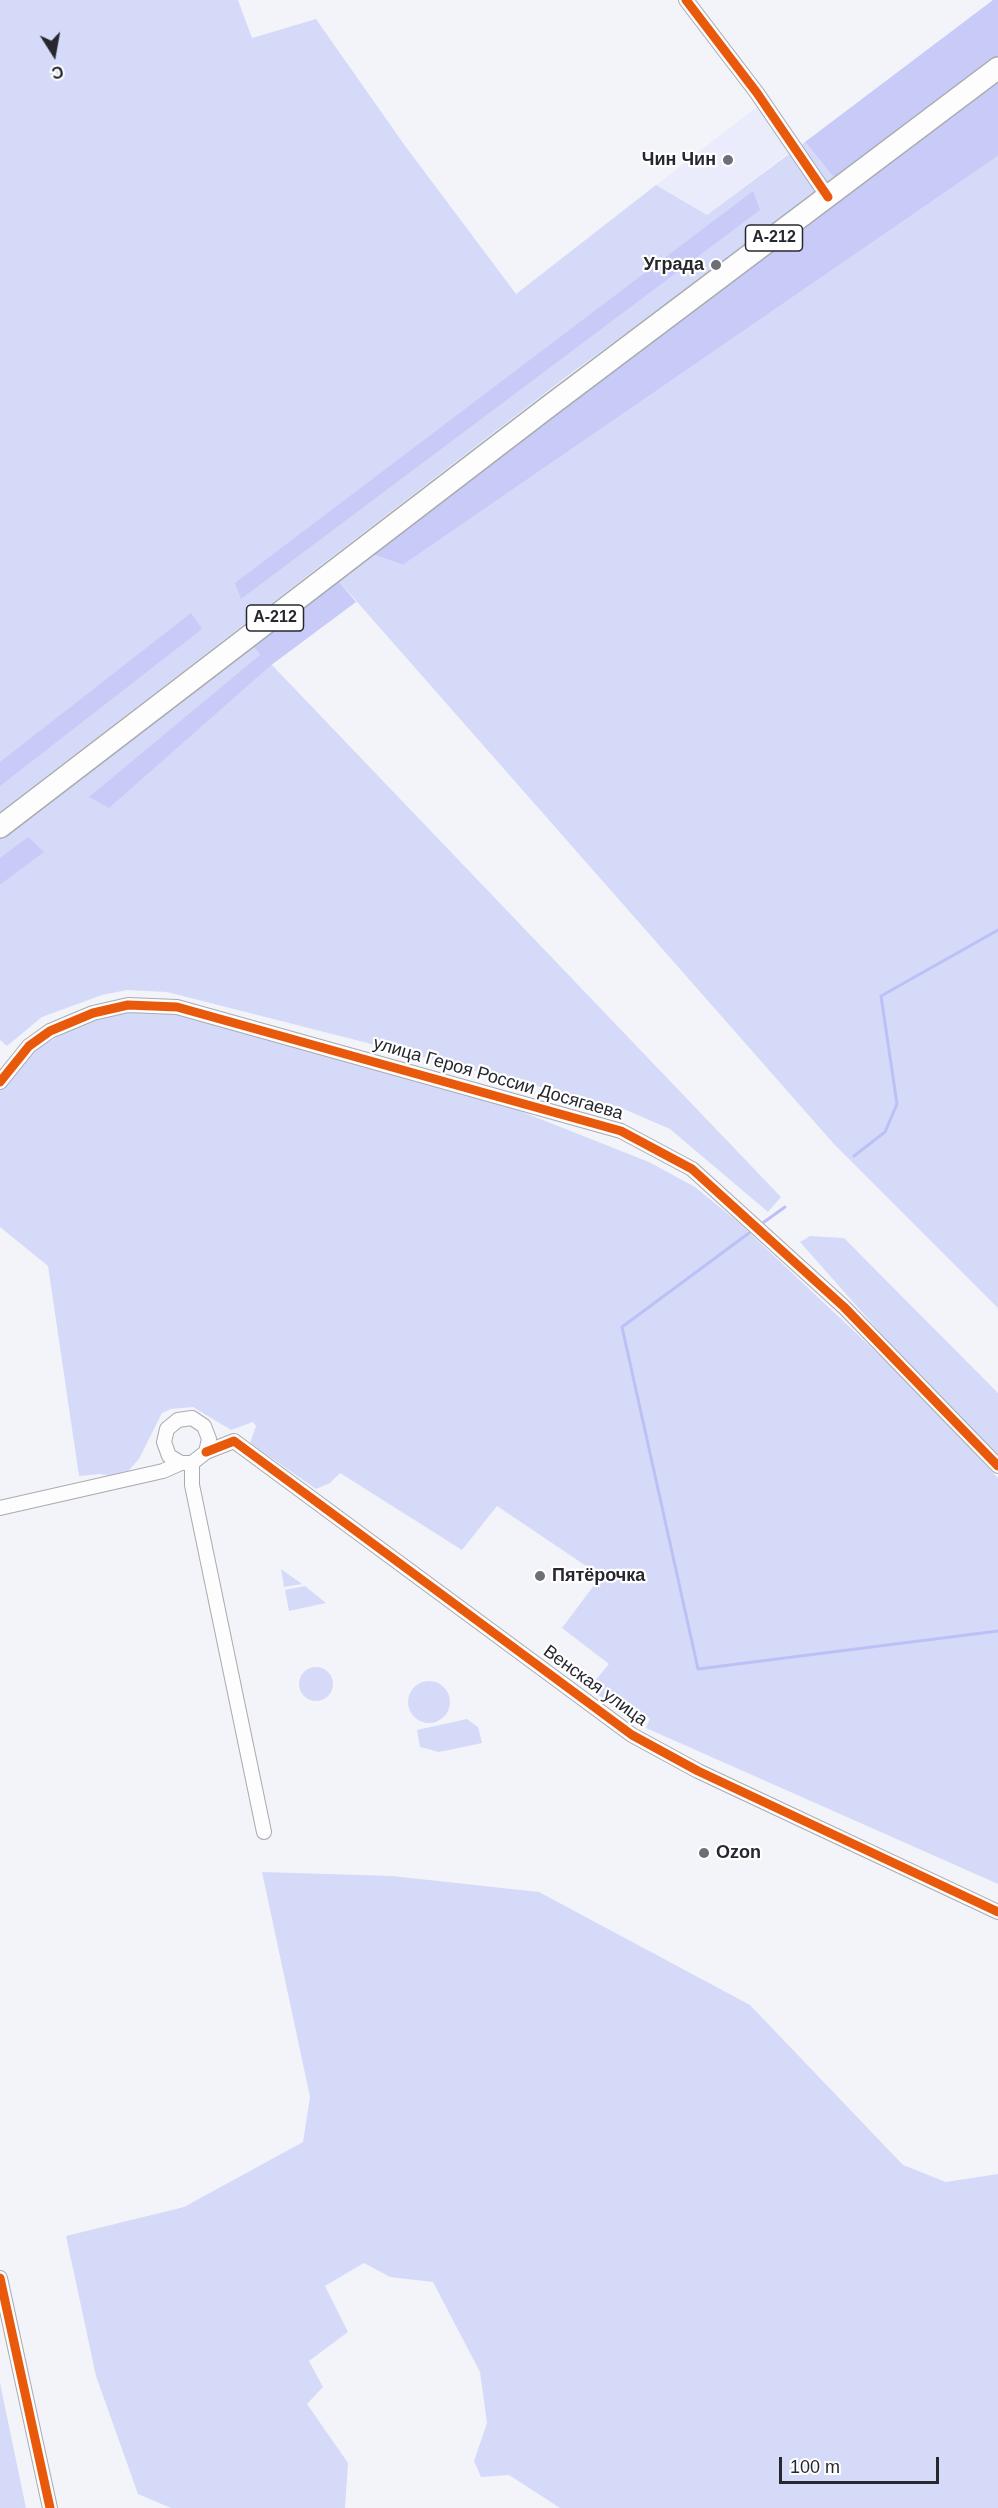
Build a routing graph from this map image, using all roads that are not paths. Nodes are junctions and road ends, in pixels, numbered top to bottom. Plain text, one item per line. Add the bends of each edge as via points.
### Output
1 (686, 0) edge
2 (998, 68) edge
3 (828, 197) junction
4 (0, 827) edge
5 (0, 1082) edge
6 (206, 1452) junction
7 (187, 1463) junction
8 (998, 1466) edge
9 (0, 1508) edge
10 (264, 1832) dead end
11 (998, 1912) edge
12 (0, 2278) edge
13 (50, 2508) edge

1 - 3 street via 757,93
2 - 3 highway, А-212
3 - 4 highway, А-212
5 - 8 street, улица Героя России Досягаева via 29,1046 50,1031 93,1013 128,1005 177,1007 621,1131 692,1169 844,1307
6 - 7 street
6 - 7 street via 210,1439 204,1426 192,1418 178,1420 167,1429 164,1442 169,1456
6 - 11 street, Венская улица via 234,1441 632,1735 698,1771
7 - 9 street
7 - 10 street
12 - 13 street

